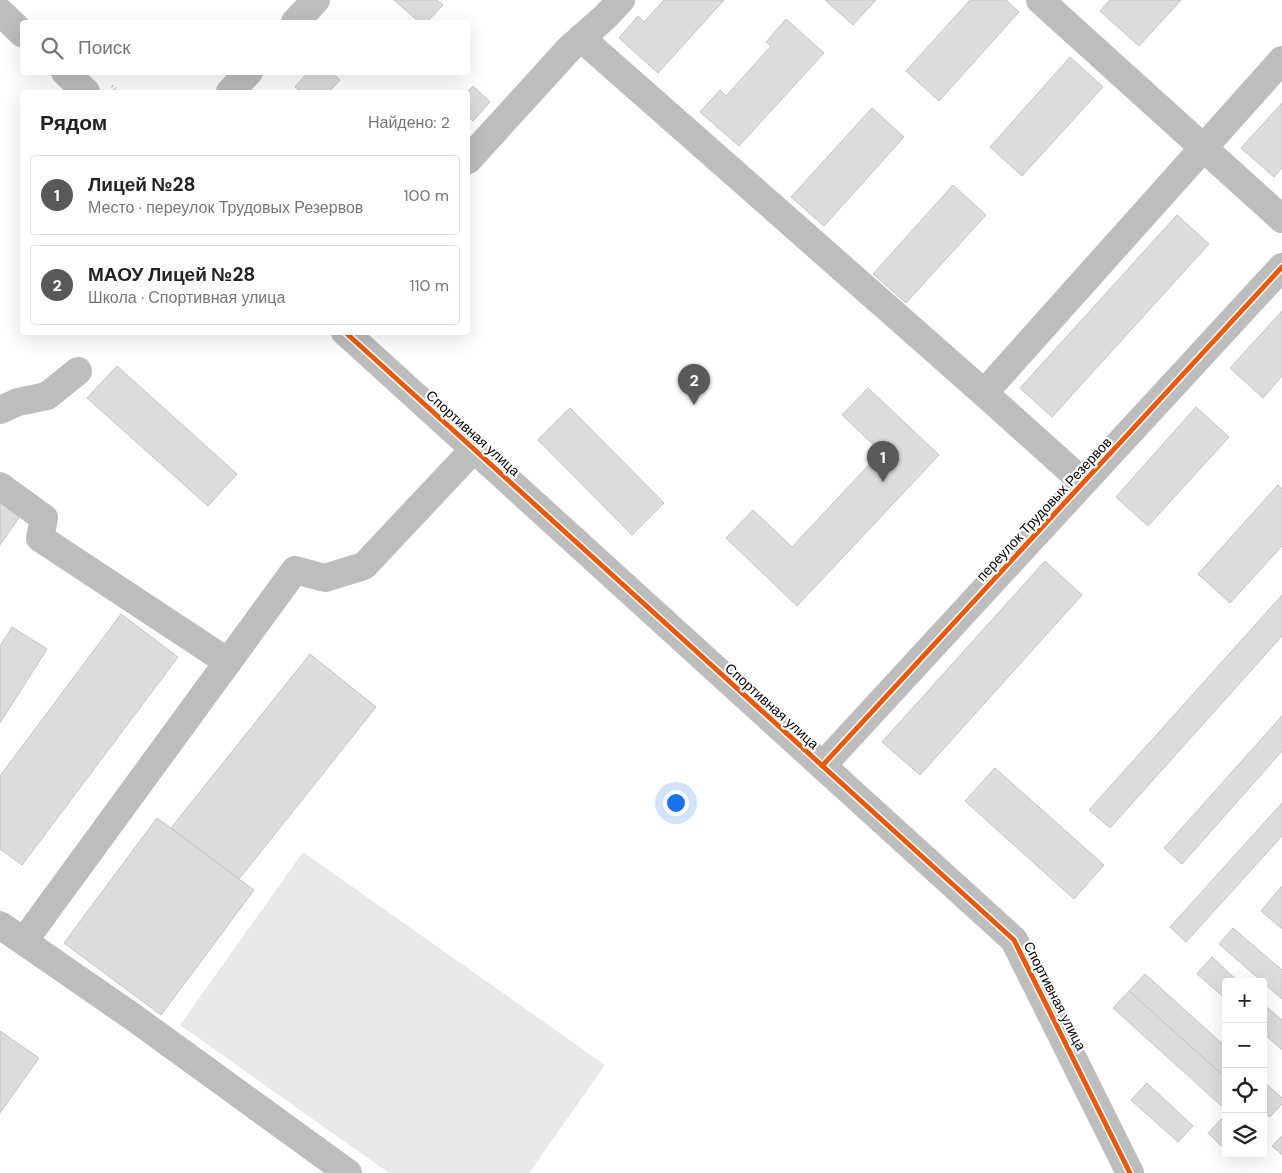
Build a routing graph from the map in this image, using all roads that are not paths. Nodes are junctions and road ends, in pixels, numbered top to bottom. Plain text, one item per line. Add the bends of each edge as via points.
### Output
1 (316, 0) edge
2 (621, 0) edge
3 (1040, 0) edge
4 (0, 12) edge
5 (297, 20) edge
6 (20, 31) edge
7 (581, 38) junction
8 (1282, 60) edge
9 (68, 75) edge
10 (246, 75) edge
11 (84, 90) edge
12 (232, 90) edge
13 (1203, 148) junction
14 (470, 158) edge
15 (1282, 220) edge
16 (1282, 267) edge
17 (348, 335) edge
18 (78, 372) dead end
19 (984, 393) junction
20 (0, 410) edge
21 (474, 449) junction
22 (1083, 482) junction
23 (0, 486) edge
24 (228, 662) junction
25 (822, 766) junction
26 (0, 925) edge
27 (24, 941) junction
28 (348, 1173) edge
29 (1130, 1173) edge

1 - 5 street
2 - 7 street
3 - 13 street
4 - 6 street
7 - 14 street
7 - 19 street
8 - 13 street
9 - 11 street
10 - 12 street
13 - 15 street
13 - 19 street
16 - 22 street, переулок Трудовых Резервов
17 - 21 street, Спортивная улица
18 - 20 street via 47,396 18,402
19 - 22 street
21 - 24 street via 364,566 325,578 294,570
21 - 25 street, Спортивная улица
22 - 25 street, переулок Трудовых Резервов
23 - 24 street via 44,518 40,538
24 - 27 street
25 - 29 street, Спортивная улица via 1014,940
26 - 27 street
27 - 28 street

